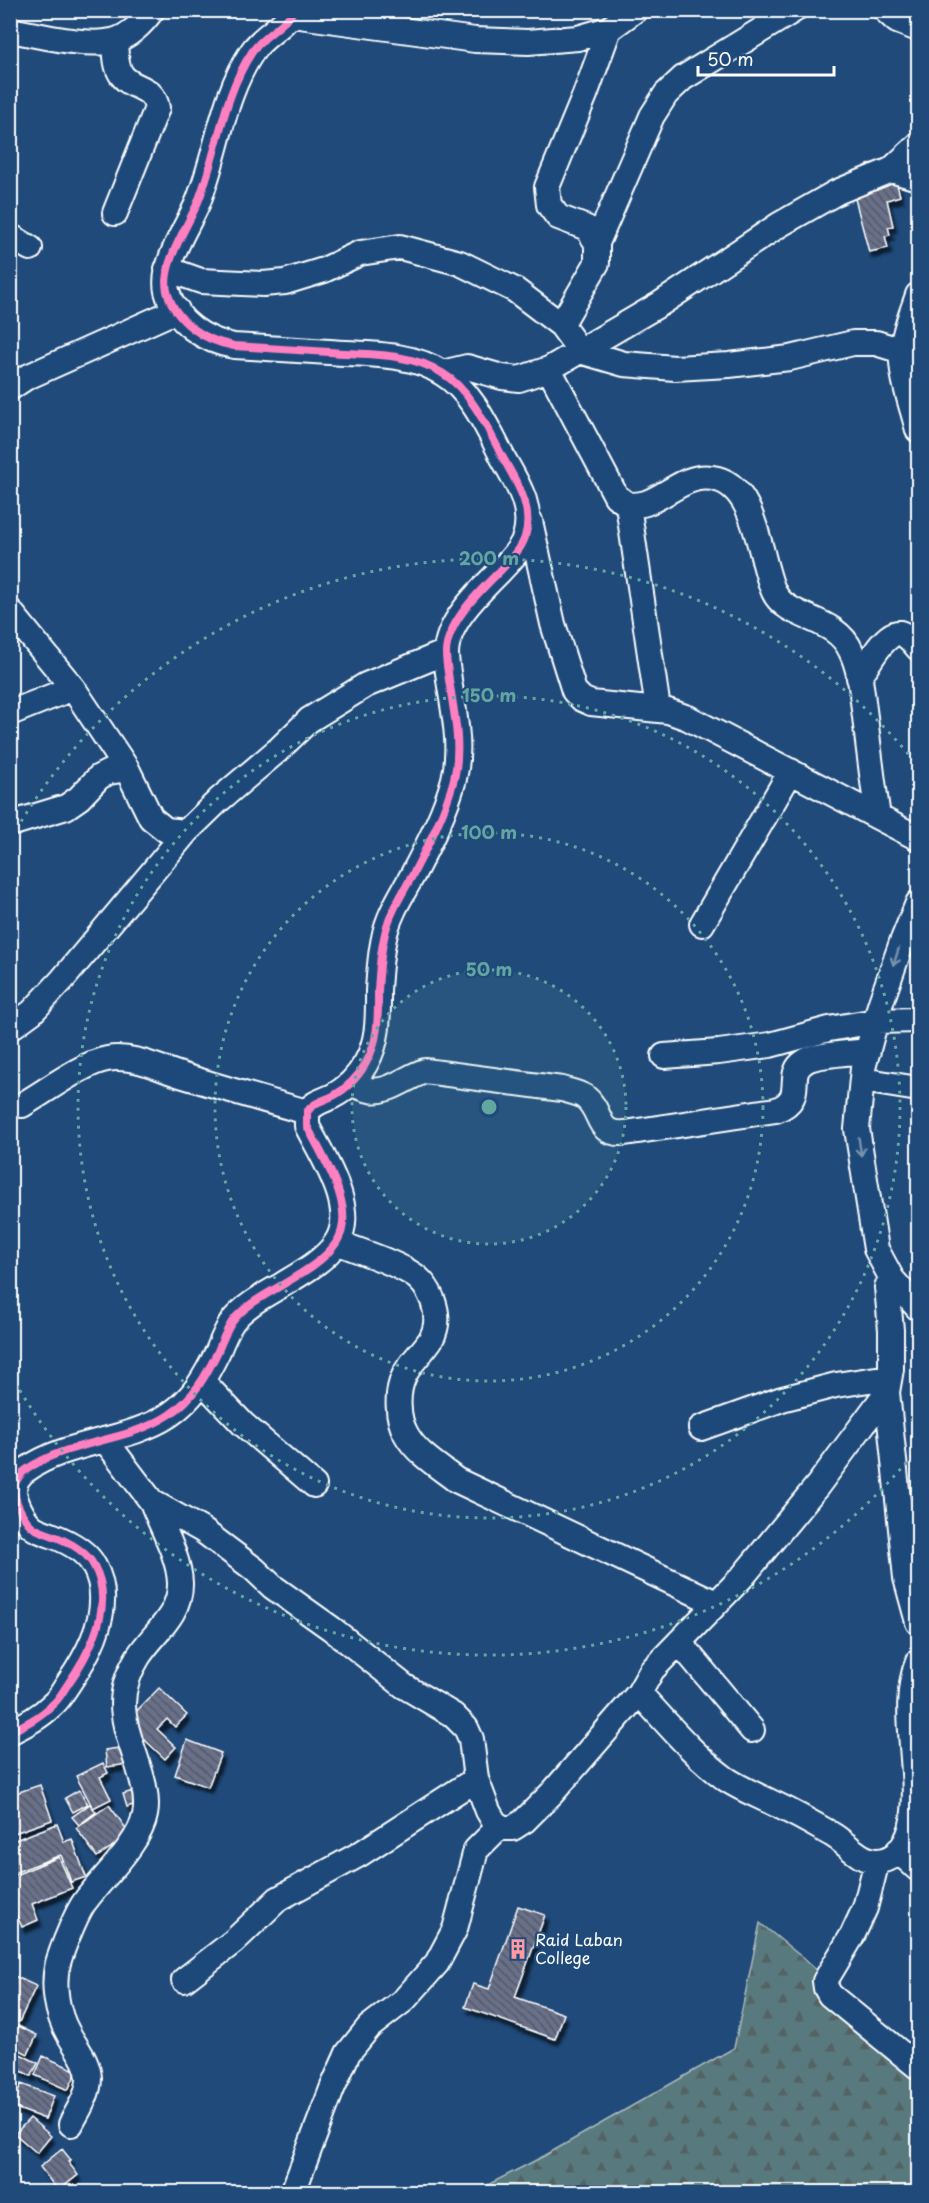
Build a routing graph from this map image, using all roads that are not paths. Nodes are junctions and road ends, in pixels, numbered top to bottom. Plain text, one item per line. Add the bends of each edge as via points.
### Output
1 (152, 10) edge
2 (635, 10) edge
3 (794, 10) edge
4 (885, 10) edge
5 (293, 13) edge
6 (609, 29) junction
7 (918, 29) edge
8 (10, 30) edge
9 (115, 41) junction
10 (918, 146) edge
11 (891, 170) junction
12 (918, 178) edge
13 (115, 213) dead end
14 (597, 243) junction
15 (167, 269) junction
16 (918, 295) edge
17 (177, 310) junction
18 (561, 325) junction
19 (580, 351) junction
20 (902, 351) junction
21 (549, 369) junction
22 (442, 373) junction
23 (10, 388) edge
24 (918, 430) edge
25 (628, 506) junction
26 (528, 513) junction
27 (10, 611) edge
28 (918, 648) edge
29 (446, 652) junction
30 (860, 678) junction
31 (72, 688) junction
32 (658, 709) junction
33 (10, 713) edge
34 (127, 769) junction
35 (790, 771) junction
36 (878, 817) junction
37 (10, 824) edge
38 (186, 832) junction
39 (918, 838) edge
40 (918, 903) edge
41 (702, 924) dead end
42 (918, 1020) edge
43 (876, 1021) junction
44 (10, 1028) edge
45 (868, 1051) junction
46 (664, 1056) dead end
47 (861, 1080) junction
48 (352, 1084) junction
49 (918, 1089) edge
50 (22, 1105) dead end
51 (307, 1112) junction
52 (337, 1242) junction
53 (892, 1279) junction
54 (918, 1308) edge
55 (202, 1381) junction
56 (888, 1384) junction
57 (700, 1428) dead end
58 (105, 1440) junction
59 (13, 1484) edge
60 (314, 1485) dead end
61 (152, 1502) junction
62 (716, 1603) junction
63 (918, 1622) edge
64 (679, 1642) junction
65 (918, 1662) edge
66 (639, 1693) junction
67 (752, 1730) dead end
68 (10, 1732) edge
69 (476, 1779) junction
70 (500, 1826) junction
71 (888, 1856) junction
72 (918, 1869) edge
73 (184, 1980) dead end
74 (918, 2067) edge
75 (71, 2124) dead end
76 (293, 2193) edge

1 - 9 street via 130,33
2 - 6 street
3 - 14 street via 692,72 666,94 652,116
4 - 7 street via 897,21
5 - 6 street via 475,40 528,42 578,38
5 - 15 street via 253,49 239,72 198,202
6 - 14 street via 547,187 549,205 558,217 586,228
8 - 9 street via 98,43
9 - 13 street via 122,75 150,93 157,108
10 - 11 street
11 - 12 street
11 - 19 street via 837,192 779,225 660,304
14 - 18 street via 597,263
15 - 17 street via 167,290
15 - 18 street via 201,281 285,282 360,253 400,247 478,272 515,290
16 - 20 street
17 - 22 street via 194,331 220,344 382,355 420,363
17 - 23 street
18 - 19 street
19 - 20 street via 624,364 675,368 790,358 853,343
19 - 21 street
20 - 24 street
21 - 22 street via 519,379 467,367
21 - 25 street via 616,496
22 - 26 street via 462,390 485,424 522,492
25 - 30 street via 646,503 691,479 714,478 734,487 749,511 776,595 788,608 837,632 851,650
25 - 32 street
26 - 29 street via 521,546 462,614
26 - 32 street via 545,591 574,691 582,699 604,705
27 - 31 street
28 - 30 street via 902,633 893,633
29 - 38 street via 366,685 309,720
29 - 48 street via 458,737 454,778 445,807 384,936 375,1045
30 - 36 street
31 - 33 street
31 - 34 street
32 - 35 street via 687,718
34 - 37 street via 99,777 66,807
34 - 38 street via 151,818 166,830
35 - 36 street
35 - 41 street
36 - 39 street
38 - 44 street via 62,980 32,1012
40 -> 43 street
42 - 43 street
43 - 45 street
43 - 46 street via 770,1045
45 - 47 street
45 - 48 street via 802,1062 796,1070 793,1098 776,1110 625,1133 607,1131 583,1095 562,1089 425,1071 383,1090 372,1091
47 - 49 street
47 -> 53 street via 857,1129 869,1215 876,1249
48 - 51 street via 316,1102
50 - 51 street via 89,1065 121,1057
51 - 52 street via 307,1126 341,1198 343,1222
52 - 55 street via 232,1322
52 - 62 street via 410,1272 426,1286 434,1303 436,1322 432,1338 404,1375 399,1391 398,1410 405,1433 420,1452 456,1480
53 - 54 street
53 - 56 street via 886,1287 891,1330
55 - 58 street via 188,1400 168,1415 141,1429
55 - 60 street via 243,1424
56 - 57 street via 836,1385
56 - 62 street via 818,1485
56 - 63 street via 906,1578
58 - 59 street via 45,1460 24,1471
58 - 61 street
59 - 68 street via 21,1510 33,1528 66,1540 85,1555 96,1570 102,1593 99,1623 81,1666 54,1704 33,1721
61 - 69 street via 202,1530 404,1686 453,1715 471,1739
61 - 75 street via 178,1566 180,1586 175,1608 138,1656 126,1682 123,1705 145,1792 146,1814 138,1835 84,1903 58,1962 58,2007 66,2031 86,2064 89,2079 86,2095
62 - 64 street
64 - 66 street via 652,1670
64 - 67 street
65 - 71 street via 912,1700 911,1828 905,1845
66 - 70 street via 524,1821 513,1828
66 - 71 street via 690,1749 727,1780 801,1816 863,1858
69 - 70 street via 488,1811
69 - 73 street via 360,1854 278,1899
70 - 76 street via 476,1850 455,1929 437,1964 404,2000 369,2027 348,2053
71 - 72 street
71 - 74 street via 852,1936 825,1981 830,1995

